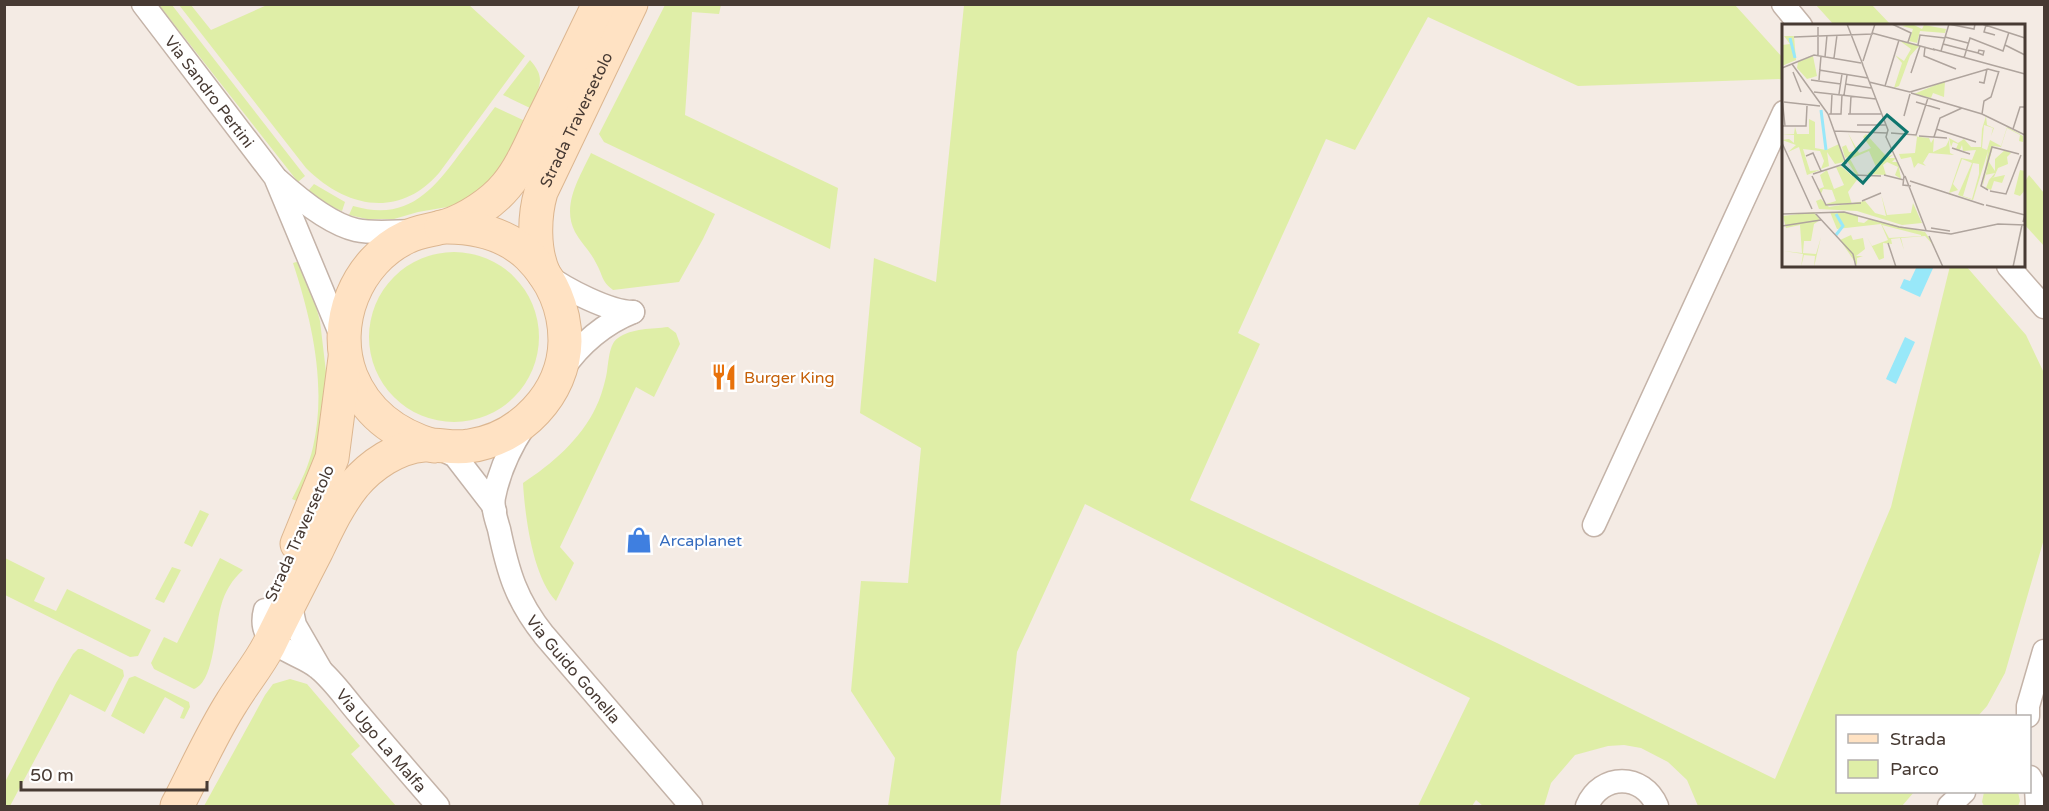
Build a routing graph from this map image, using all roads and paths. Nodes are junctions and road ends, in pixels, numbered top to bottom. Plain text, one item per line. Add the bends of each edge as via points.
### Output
1 (143, 4) edge
2 (599, 4) edge
3 (631, 4) edge
4 (1783, 4) edge
5 (1799, 24) edge
6 (1782, 116) edge
7 (275, 177) junction
8 (432, 229) junction
9 (2009, 267) edge
10 (544, 274) junction
11 (2044, 307) edge
12 (345, 348) junction
13 (556, 379) junction
14 (528, 420) junction
15 (434, 446) junction
16 (495, 511) junction
17 (1594, 525) dead end
18 (277, 630) junction
19 (2044, 651) edge
20 (226, 711) junction
21 (2026, 713) edge
22 (2031, 779) edge
23 (1963, 793) edge
24 (177, 807) edge
25 (438, 807) edge
26 (691, 807) edge
27 (1587, 807) edge
28 (1657, 807) edge
29 (1949, 807) edge
30 (2037, 807) edge

1 - 7 street, Via Sandro Pertini
2 - 8 main road, Strada Traversetolo via 509,183 470,214
3 - 10 main road, Strada Traversetolo via 541,192 536,220
4 - 5 street
6 - 17 street
7 - 8 street, Via Sandro Pertini via 318,211 355,230
7 - 12 street, Via Sandro Pertini
8 - 10 main road, Strada Traversetolo via 459,227 494,234 525,252
8 - 12 main road, Strada Traversetolo via 391,246 366,271 349,303
9 - 11 street
10 - 13 main road, Strada Traversetolo via 556,295 565,330
10 - 13 street via 561,287 633,312 617,318 574,352
12 - 15 main road, Strada Traversetolo via 356,388 376,414 403,435
12 - 18 main road, Strada Traversetolo via 332,458 308,520
13 - 14 main road, Strada Traversetolo
14 - 15 main road, Strada Traversetolo via 484,443 468,447
14 - 16 street, Via Guido Gonella via 512,445 494,498
15 - 16 street, Via Guido Gonella via 455,456
15 - 18 main road, Strada Traversetolo via 396,453 362,476 335,515
16 - 26 street, Via Guido Gonella via 511,580 527,613
18 - 20 main road, Strada Traversetolo
18 - 20 main road, Strada Traversetolo via 243,659
18 - 25 street, Via Ugo La Malfa via 324,674
19 - 21 street
20 - 24 main road, Strada Traversetolo
22 - 30 street
23 - 29 street
27 - 28 street via 1597,790 1619,781 1641,787

